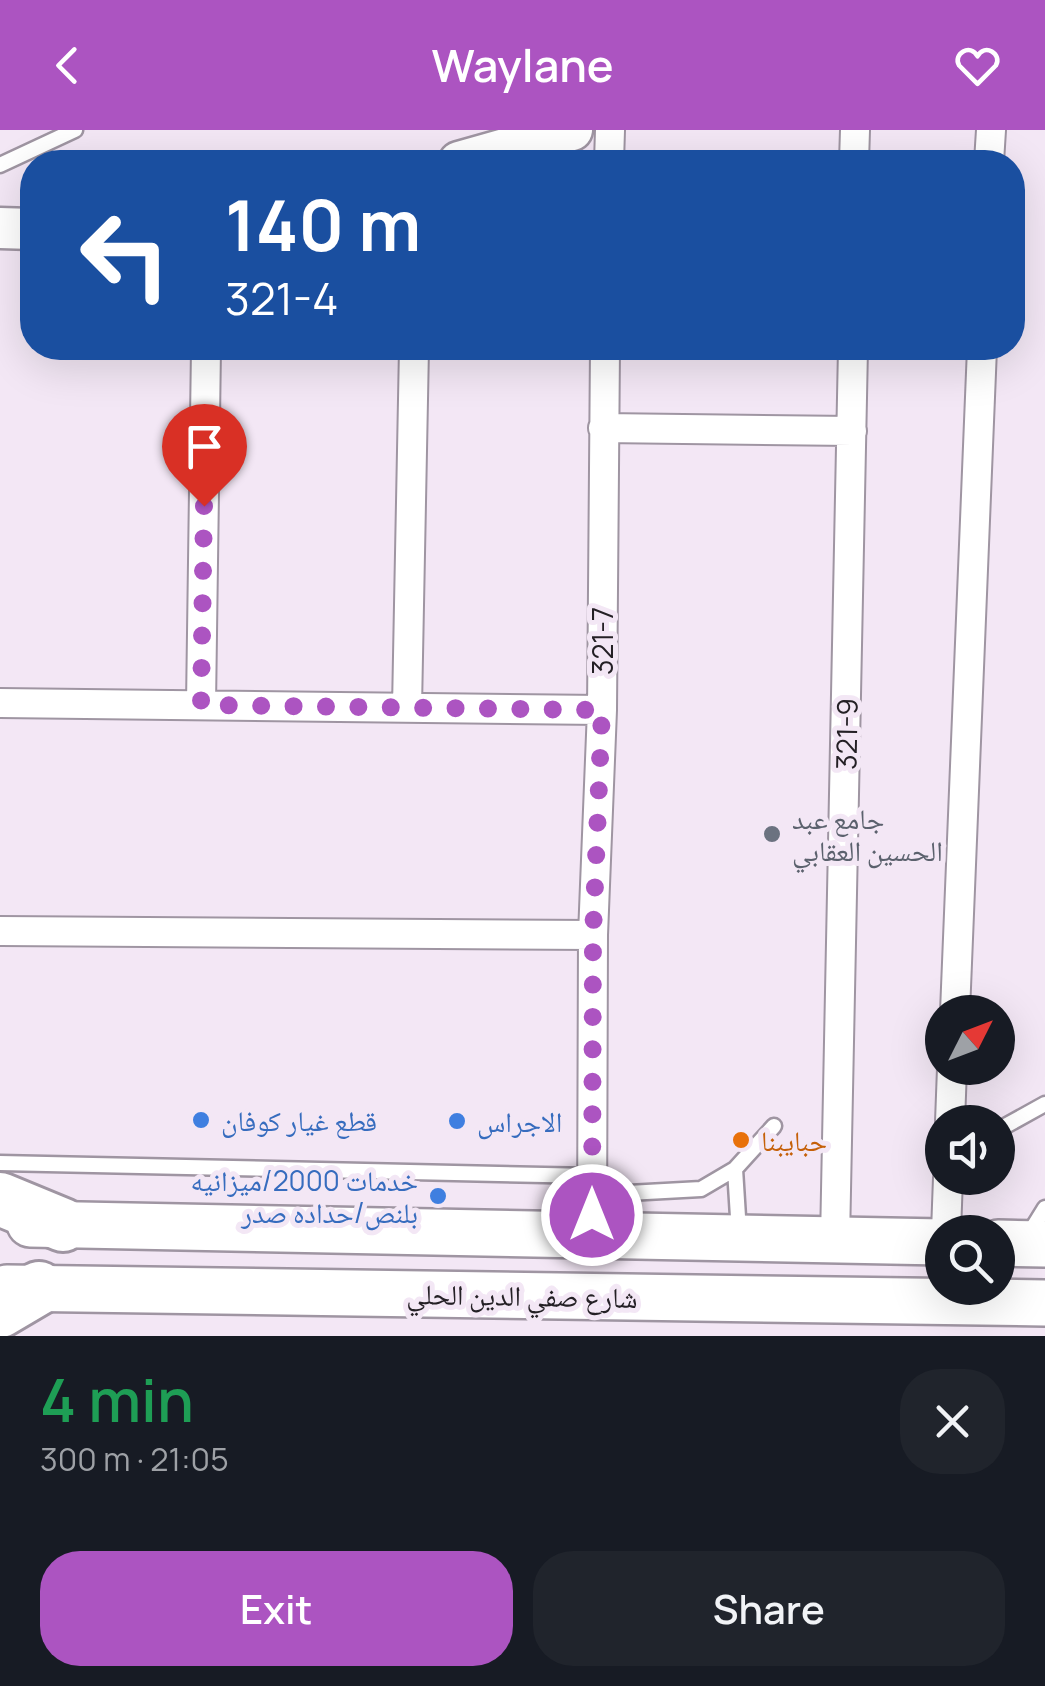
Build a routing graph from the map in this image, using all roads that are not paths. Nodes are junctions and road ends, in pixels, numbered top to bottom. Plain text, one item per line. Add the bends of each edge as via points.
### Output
1 (75, 130) edge
2 (572, 130) edge
3 (31, 150) edge
4 (501, 150) edge
5 (206, 360) edge
6 (414, 360) edge
7 (605, 360) edge
8 (852, 360) edge
9 (981, 360) edge
10 (603, 428) junction
11 (852, 431) junction
12 (0, 703) edge
13 (201, 705) junction
14 (407, 708) junction
15 (602, 710) junction
16 (0, 930) edge
17 (593, 935) junction
18 (955, 995) edge
19 (1045, 1104) edge
20 (1015, 1121) edge
21 (774, 1126) dead end
22 (0, 1162) edge
23 (735, 1169) junction
24 (0, 1199) edge
25 (592, 1202) junction
26 (0, 1223) edge
27 (64, 1224) junction
28 (739, 1238) junction
29 (835, 1240) junction
30 (925, 1242) edge
31 (13, 1296) edge
32 (1036, 1308) edge
33 (868, 1318) edge
34 (937, 1319) edge

1 - 3 lane
2 - 4 street
5 - 13 street
6 - 14 street
7 - 10 street, 321-7
8 - 11 street, 321-9
9 - 18 street
10 - 11 street
10 - 15 street, 321-7
11 - 29 street, 321-9
12 - 13 street
13 - 14 street
14 - 15 street
15 - 17 street, 321-7
16 - 17 street
17 - 25 street, 321-7
19 - 20 lane
21 - 23 lane
22 - 25 lane
23 - 25 lane via 701,1188
23 - 28 lane
24 - 27 highway
25 - 27 main road
25 - 28 main road
26 - 27 main road
28 - 29 main road
29 - 30 main road
31 - 33 main road, شارع صفي الدين الحلي
32 - 34 main road, شارع صفي الدين الحلي
33 - 34 main road, شارع صفي الدين الحلي

